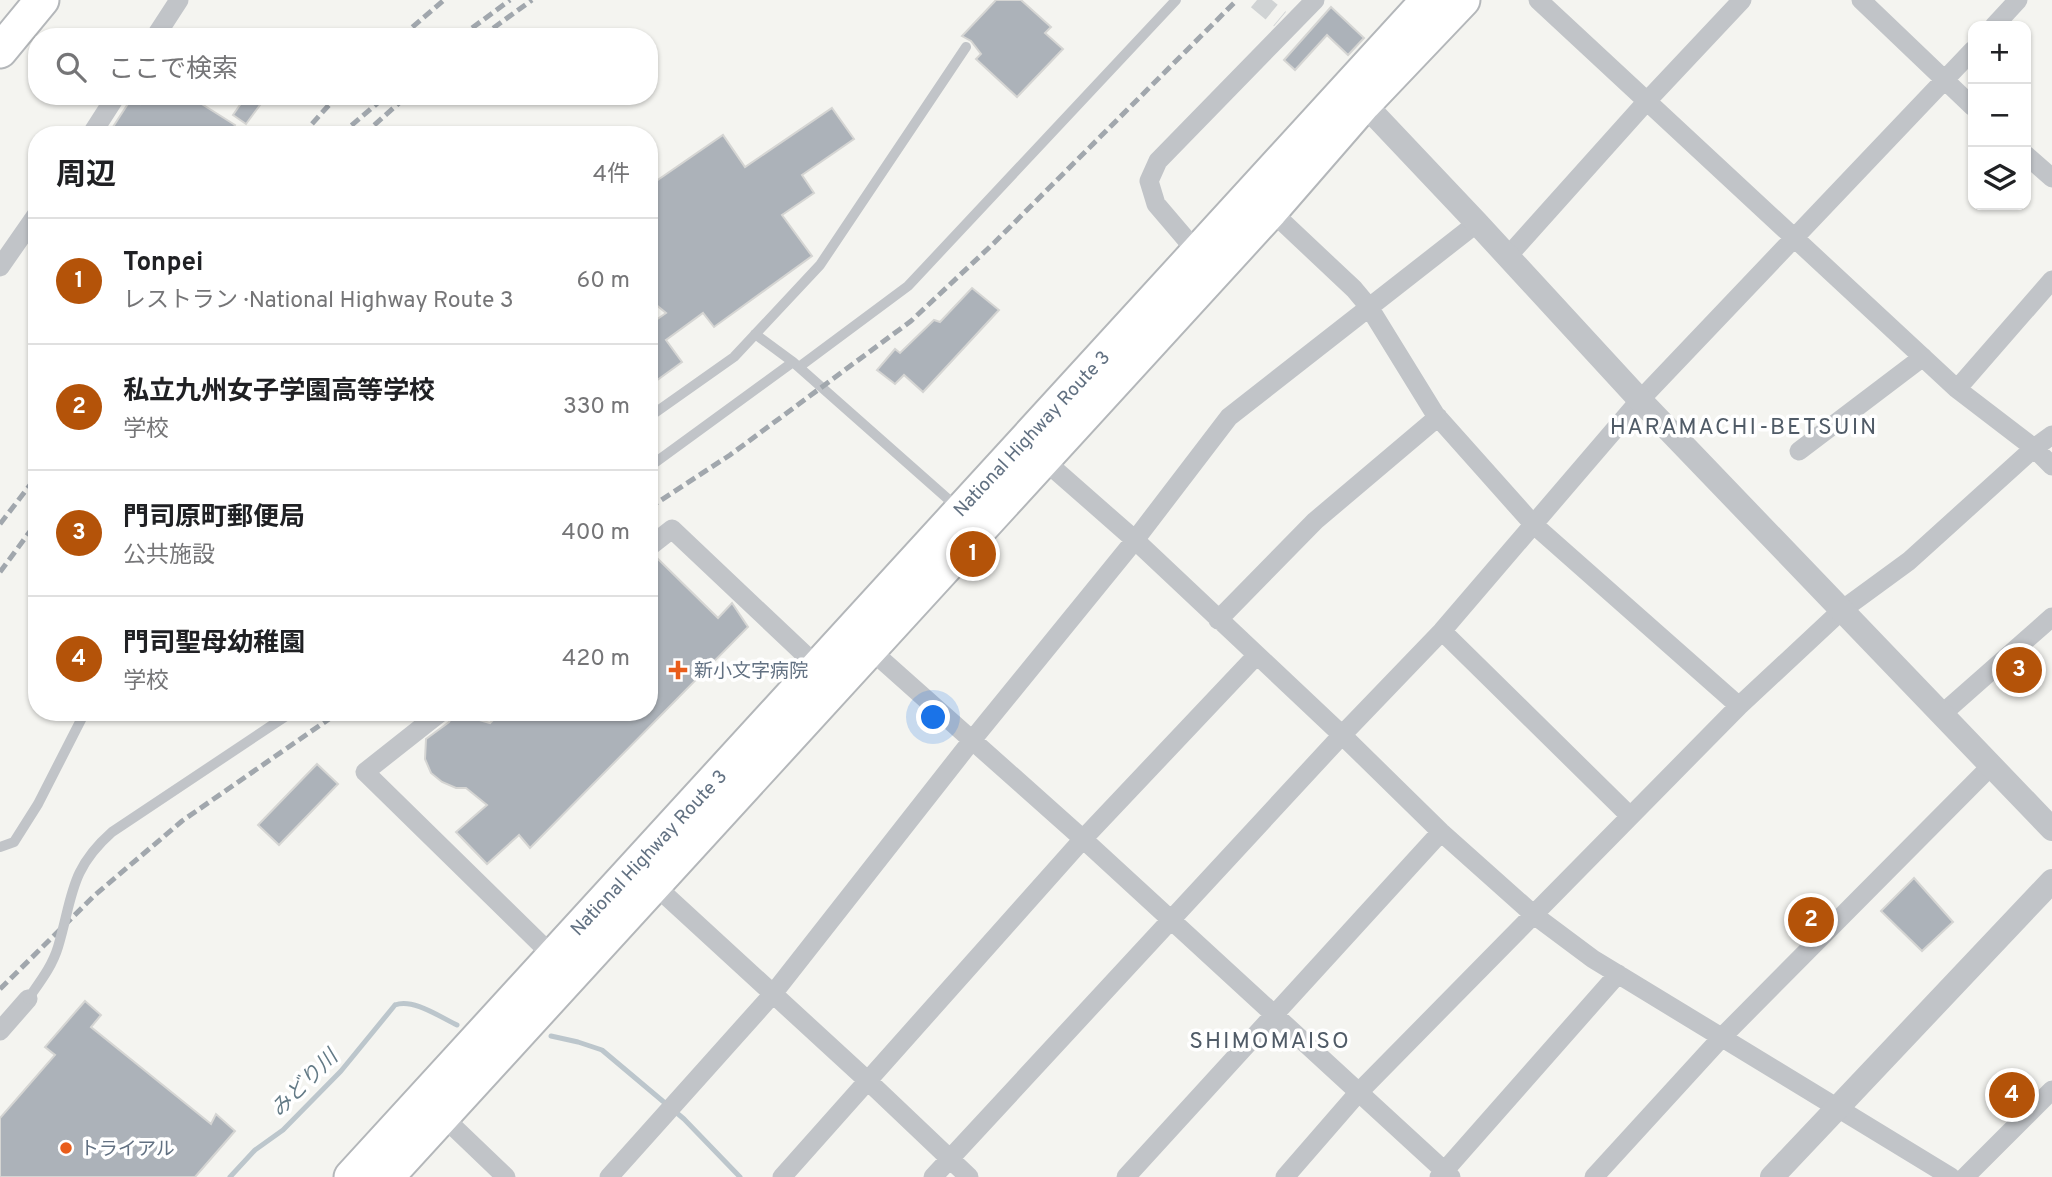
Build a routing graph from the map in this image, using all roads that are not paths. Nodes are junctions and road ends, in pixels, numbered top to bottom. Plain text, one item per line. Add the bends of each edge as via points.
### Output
1 (12, 0) edge
2 (42, 0) edge
3 (179, 0) edge
4 (1175, 0) edge
5 (1315, 0) edge
6 (1428, 0) edge
7 (1463, 0) edge
8 (1538, 0) edge
9 (1742, 0) edge
10 (1861, 0) edge
11 (2018, 0) edge
12 (0, 15) edge
13 (1999, 21) edge
14 (161, 28) edge
15 (966, 47) dead end
16 (0, 51) edge
17 (1968, 56) edge
18 (1945, 82) junction
19 (1357, 96) junction
20 (1647, 101) junction
21 (1968, 103) edge
22 (110, 105) edge
23 (97, 126) edge
24 (2031, 159) edge
25 (2052, 178) edge
26 (1271, 211) junction
27 (1477, 223) junction
28 (28, 227) edge
29 (1796, 238) junction
30 (1508, 256) junction
31 (1206, 262) junction
32 (0, 267) edge
33 (2052, 280) edge
34 (1369, 307) junction
35 (755, 334) junction
36 (1923, 357) junction
37 (796, 364) junction
38 (1957, 389) junction
39 (1640, 400) junction
40 (658, 411) edge
41 (1438, 417) junction
42 (2052, 435) edge
43 (2034, 448) junction
44 (1033, 451) junction
45 (1800, 451) dead end
46 (658, 461) edge
47 (2052, 466) edge
48 (960, 510) junction
49 (1534, 524) junction
50 (658, 540) edge
51 (1135, 540) junction
52 (1842, 610) junction
53 (2052, 617) edge
54 (1218, 621) junction
55 (1442, 631) junction
56 (860, 640) junction
57 (1256, 656) junction
58 (818, 667) junction
59 (1740, 706) junction
60 (1942, 714) junction
61 (80, 721) edge
62 (278, 721) edge
63 (430, 721) edge
64 (1342, 735) junction
65 (973, 739) junction
66 (1992, 766) junction
67 (1630, 816) junction
68 (2052, 829) edge
69 (1441, 832) junction
70 (1083, 839) junction
71 (0, 847) edge
72 (644, 876) junction
73 (2052, 881) edge
74 (1534, 915) junction
75 (1171, 921) junction
76 (562, 965) junction
77 (1618, 974) junction
78 (772, 995) junction
79 (27, 999) joint
80 (1273, 1015) junction
81 (0, 1031) edge
82 (1722, 1037) junction
83 (868, 1081) junction
84 (2052, 1090) edge
85 (1358, 1093) junction
86 (433, 1107) junction
87 (1837, 1107) junction
88 (949, 1158) junction
89 (1445, 1175) edge
90 (351, 1177) edge
91 (387, 1177) edge
92 (506, 1177) edge
93 (609, 1177) edge
94 (782, 1177) edge
95 (933, 1177) edge
96 (969, 1177) edge
97 (1126, 1177) edge
98 (1285, 1177) edge
99 (1594, 1177) edge
100 (1772, 1177) edge
101 (1951, 1177) edge
102 (1965, 1177) edge

1 - 12 highway
2 - 16 highway
3 - 14 street
4 - 37 lane via 908,286
5 - 31 street via 1285,22 1158,161 1149,181 1156,204
6 - 19 highway, National Highway Route 3
7 - 19 highway, National Highway Route 3
8 - 20 street
9 - 20 street
10 - 18 street
11 - 13 street
15 - 35 lane via 820,265
17 - 18 street
18 - 21 street
18 - 29 street
19 - 26 highway, National Highway Route 3
19 - 27 street
19 - 31 highway, National Highway Route 3
20 - 29 street
20 - 30 street
22 - 23 street
24 - 25 street
26 - 31 highway, National Highway Route 3
26 - 34 street
27 - 30 street
27 - 34 street
28 - 32 street
29 - 36 street
29 - 39 street
30 - 39 street
31 - 44 highway, National Highway Route 3
33 - 38 street
34 - 41 street
34 - 51 street via 1229,417
35 - 37 lane
35 - 40 lane via 734,357
36 - 38 street
36 - 45 street
37 - 46 lane
37 - 48 lane
38 - 43 street
39 - 49 street
39 - 52 street
41 - 49 street
41 - 54 street via 1315,521
42 - 43 street
43 - 47 street
43 - 52 street via 1909,561
44 - 48 highway, National Highway Route 3
44 - 51 street
44 - 56 highway, National Highway Route 3
48 - 56 highway, National Highway Route 3
49 - 55 street
49 - 59 street
50 - 58 street via 672,529
51 - 54 street
51 - 65 street
52 - 59 street
52 - 60 street
53 - 60 street
54 - 57 street
55 - 64 street
55 - 67 street
56 - 58 highway, National Highway Route 3
56 - 65 street
56 - 72 highway, National Highway Route 3
57 - 64 street
57 - 70 street
58 - 72 highway, National Highway Route 3
59 - 67 street
60 - 66 street
61 - 71 lane via 38,804 13,842
62 - 79 lane, bridge via 96,846 79,869 48,971
63 - 76 street via 365,772
64 - 69 street
64 - 75 street
65 - 70 street
65 - 78 street
66 - 68 street
66 - 82 street
67 - 74 street
69 - 74 street
69 - 80 street
70 - 75 street
70 - 83 street
72 - 76 highway, National Highway Route 3
72 - 78 street
73 - 87 street
74 - 77 street
74 - 85 street
75 - 80 street
75 - 88 street
76 - 86 highway, National Highway Route 3
77 - 82 street
77 - 89 street
78 - 83 street
78 - 93 street
79 - 81 street
80 - 85 street
80 - 97 street
82 - 87 street
82 - 99 street
83 - 88 street
83 - 94 street
84 - 102 street
85 - 89 street
85 - 98 street
86 - 90 highway, National Highway Route 3
86 - 91 highway, National Highway Route 3
86 - 92 street
87 - 100 street
87 - 101 street
88 - 95 street
88 - 96 street

